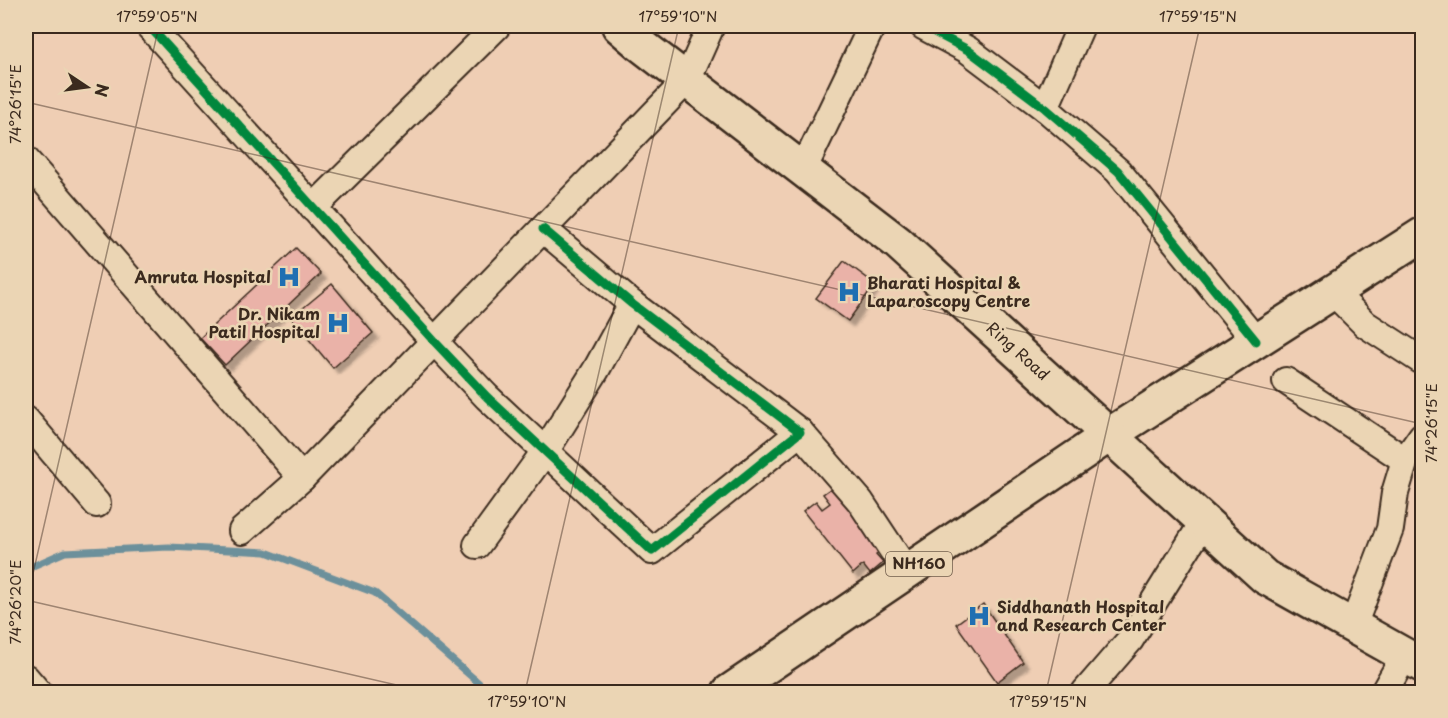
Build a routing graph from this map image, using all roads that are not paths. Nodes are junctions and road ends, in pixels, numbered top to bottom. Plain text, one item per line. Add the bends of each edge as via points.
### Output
1 (153, 26) edge
2 (497, 26) edge
3 (619, 26) edge
4 (711, 26) edge
5 (872, 26) edge
6 (922, 26) edge
7 (1081, 26) edge
8 (687, 80) junction
9 (1045, 108) junction
10 (26, 160) edge
11 (803, 170) junction
12 (313, 208) junction
13 (543, 229) junction
14 (1422, 235) edge
15 (1333, 292) junction
16 (632, 304) junction
17 (434, 341) junction
18 (1256, 341) junction
19 (1422, 361) edge
20 (1286, 381) dead end
21 (26, 420) edge
22 (800, 432) junction
23 (1110, 435) junction
24 (1422, 436) edge
25 (546, 450) junction
26 (1405, 460) junction
27 (302, 478) junction
28 (97, 504) dead end
29 (1204, 522) junction
30 (242, 531) dead end
31 (477, 545) dead end
32 (907, 572) junction
33 (1353, 626) junction
34 (1414, 660) edge
35 (26, 678) edge
36 (38, 693) edge
37 (729, 693) edge
38 (1085, 693) edge
39 (1384, 693) edge

1 - 12 street
2 - 12 street
3 - 8 main road, Ring Road
4 - 8 street
5 - 11 street
6 - 9 street via 968,50
7 - 9 street
8 - 11 main road, Ring Road
8 - 13 street
9 - 18 street via 1118,171
10 - 27 street
11 - 23 main road, Ring Road via 897,242
12 - 17 street
13 - 16 street
13 - 17 street
14 - 15 main road
15 - 18 main road
15 - 19 street via 1365,324
16 - 22 street
16 - 25 street
17 - 25 street via 487,397
17 - 27 street
18 - 23 main road
20 - 26 street
21 - 28 street
22 - 25 street via 652,551
22 - 32 street via 860,501
23 - 29 main road, Ring Road
23 - 32 main road, NH160
24 - 26 street
25 - 31 street
26 - 33 street via 1390,529
27 - 30 street
29 - 33 main road, Ring Road via 1265,577
29 - 38 street via 1130,640
32 - 37 main road, NH160
33 - 34 main road, Ring Road
34 - 39 street
35 - 36 street

